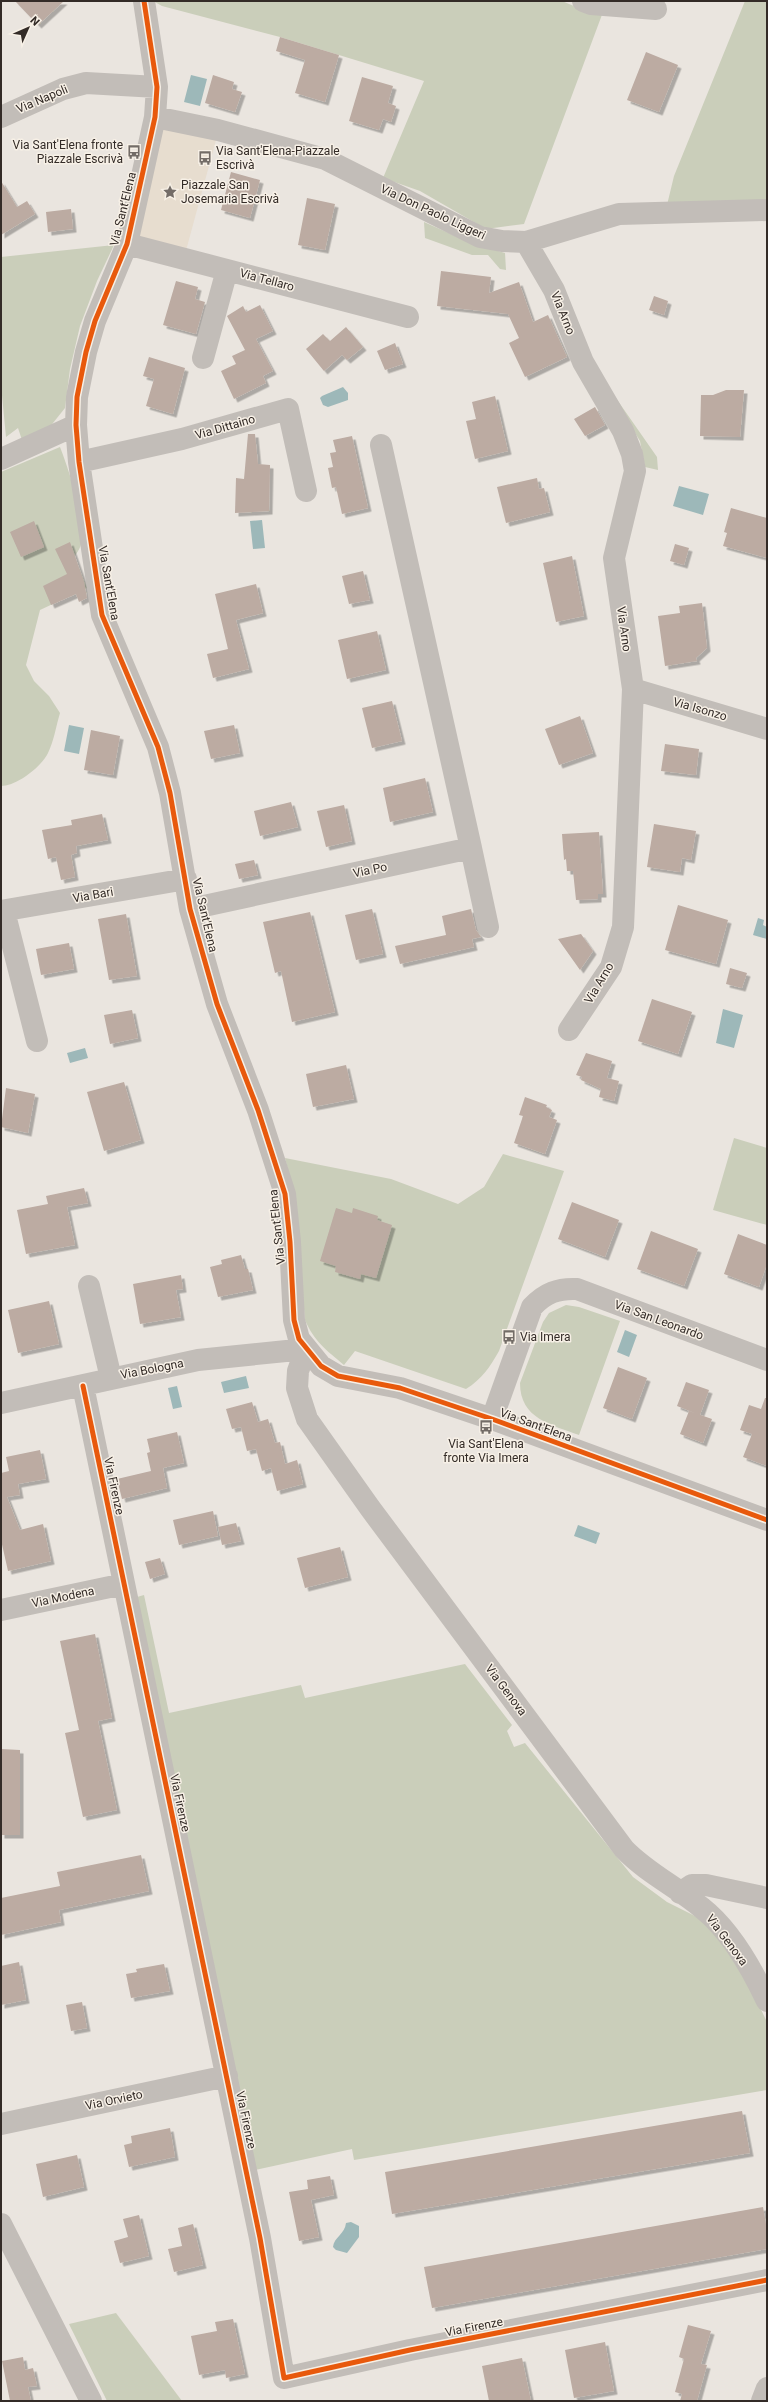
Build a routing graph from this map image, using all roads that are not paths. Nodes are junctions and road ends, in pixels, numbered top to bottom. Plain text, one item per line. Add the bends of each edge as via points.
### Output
1 (144, 1) edge
2 (583, 1) edge
3 (656, 9) dead end
4 (156, 87) junction
5 (1, 117) edge
6 (155, 117) junction
7 (767, 210) edge
8 (526, 242) junction
9 (127, 244) junction
10 (227, 270) junction
11 (408, 317) dead end
12 (203, 358) dead end
13 (76, 425) junction
14 (381, 445) dead end
15 (1, 459) edge
16 (79, 462) junction
17 (306, 491) dead end
18 (633, 689) junction
19 (767, 729) edge
20 (471, 848) junction
21 (186, 879) junction
22 (190, 910) junction
23 (2, 911) edge
24 (488, 927) dead end
25 (570, 1030) dead end
26 (37, 1041) dead end
27 (89, 1286) dead end
28 (306, 1350) junction
29 (767, 1360) edge
30 (111, 1378) junction
31 (83, 1386) junction
32 (1, 1403) edge
33 (492, 1419) junction
34 (767, 1520) edge
35 (124, 1584) junction
36 (1, 1610) edge
37 (680, 1892) junction
38 (767, 1898) edge
39 (767, 2000) edge
40 (227, 2076) junction
41 (1, 2124) edge
42 (1, 2224) edge
43 (767, 2280) edge
44 (767, 2388) edge
45 (91, 2401) edge
46 (762, 2401) edge

1 - 4 street, Via Sant'Elena
2 - 3 street via 591,4
4 - 5 street, Via Napoli via 86,83 62,89
4 - 6 street, Via Sant'Elena
6 - 8 street, Via Don Paolo Liggeri via 218,130 325,159 480,236 502,241
6 - 9 street, Via Sant'Elena
7 - 8 street, Via Don Paolo Liggeri via 619,214
8 - 18 street, Via Arno via 554,290 583,362 623,430 632,454 635,471 614,558
9 - 10 street, Via Tellaro
9 - 13 street, Via Sant'Elena via 95,321 86,352 77,397
10 - 11 street, Via Tellaro
10 - 12 street
13 - 15 street
13 - 16 street, Via Sant'Elena
14 - 20 street
16 - 17 street, Via Dittaino via 182,439 288,409
16 - 21 street, Via Sant'Elena via 102,615 158,747 170,793
18 - 19 street, Via Isonzo
18 - 25 street, Via Arno via 630,813 623,927 611,967
20 - 22 street, Via Po
20 - 24 street
21 - 22 street, Via Sant'Elena
21 - 23 street, Via Bari
22 - 28 street, Via Sant'Elena via 217,1004 258,1110 285,1194 294,1320 299,1339
23 - 26 street
27 - 30 street
28 - 30 street, Via Bologna via 198,1360
28 - 33 street, Via Sant'Elena via 321,1366 338,1376 400,1388
28 - 37 street, Via Genova via 298,1371 297,1388 307,1419 370,1508 624,1849 639,1864
29 - 33 street, Via San Leonardo via 577,1289 563,1289 550,1292 532,1307
30 - 31 street, Via Bologna
31 - 32 street, Via Bologna
31 - 35 street, Via Firenze
33 - 34 street, Via Sant'Elena
35 - 36 street, Via Modena
35 - 40 street, Via Firenze
37 - 38 street via 692,1885 706,1885
37 - 39 street, Via Genova via 703,1908 720,1926 750,1969
40 - 41 street, Via Orvieto
40 - 43 street, Via Firenze via 260,2238 284,2378 410,2350
42 - 45 street
44 - 46 street

